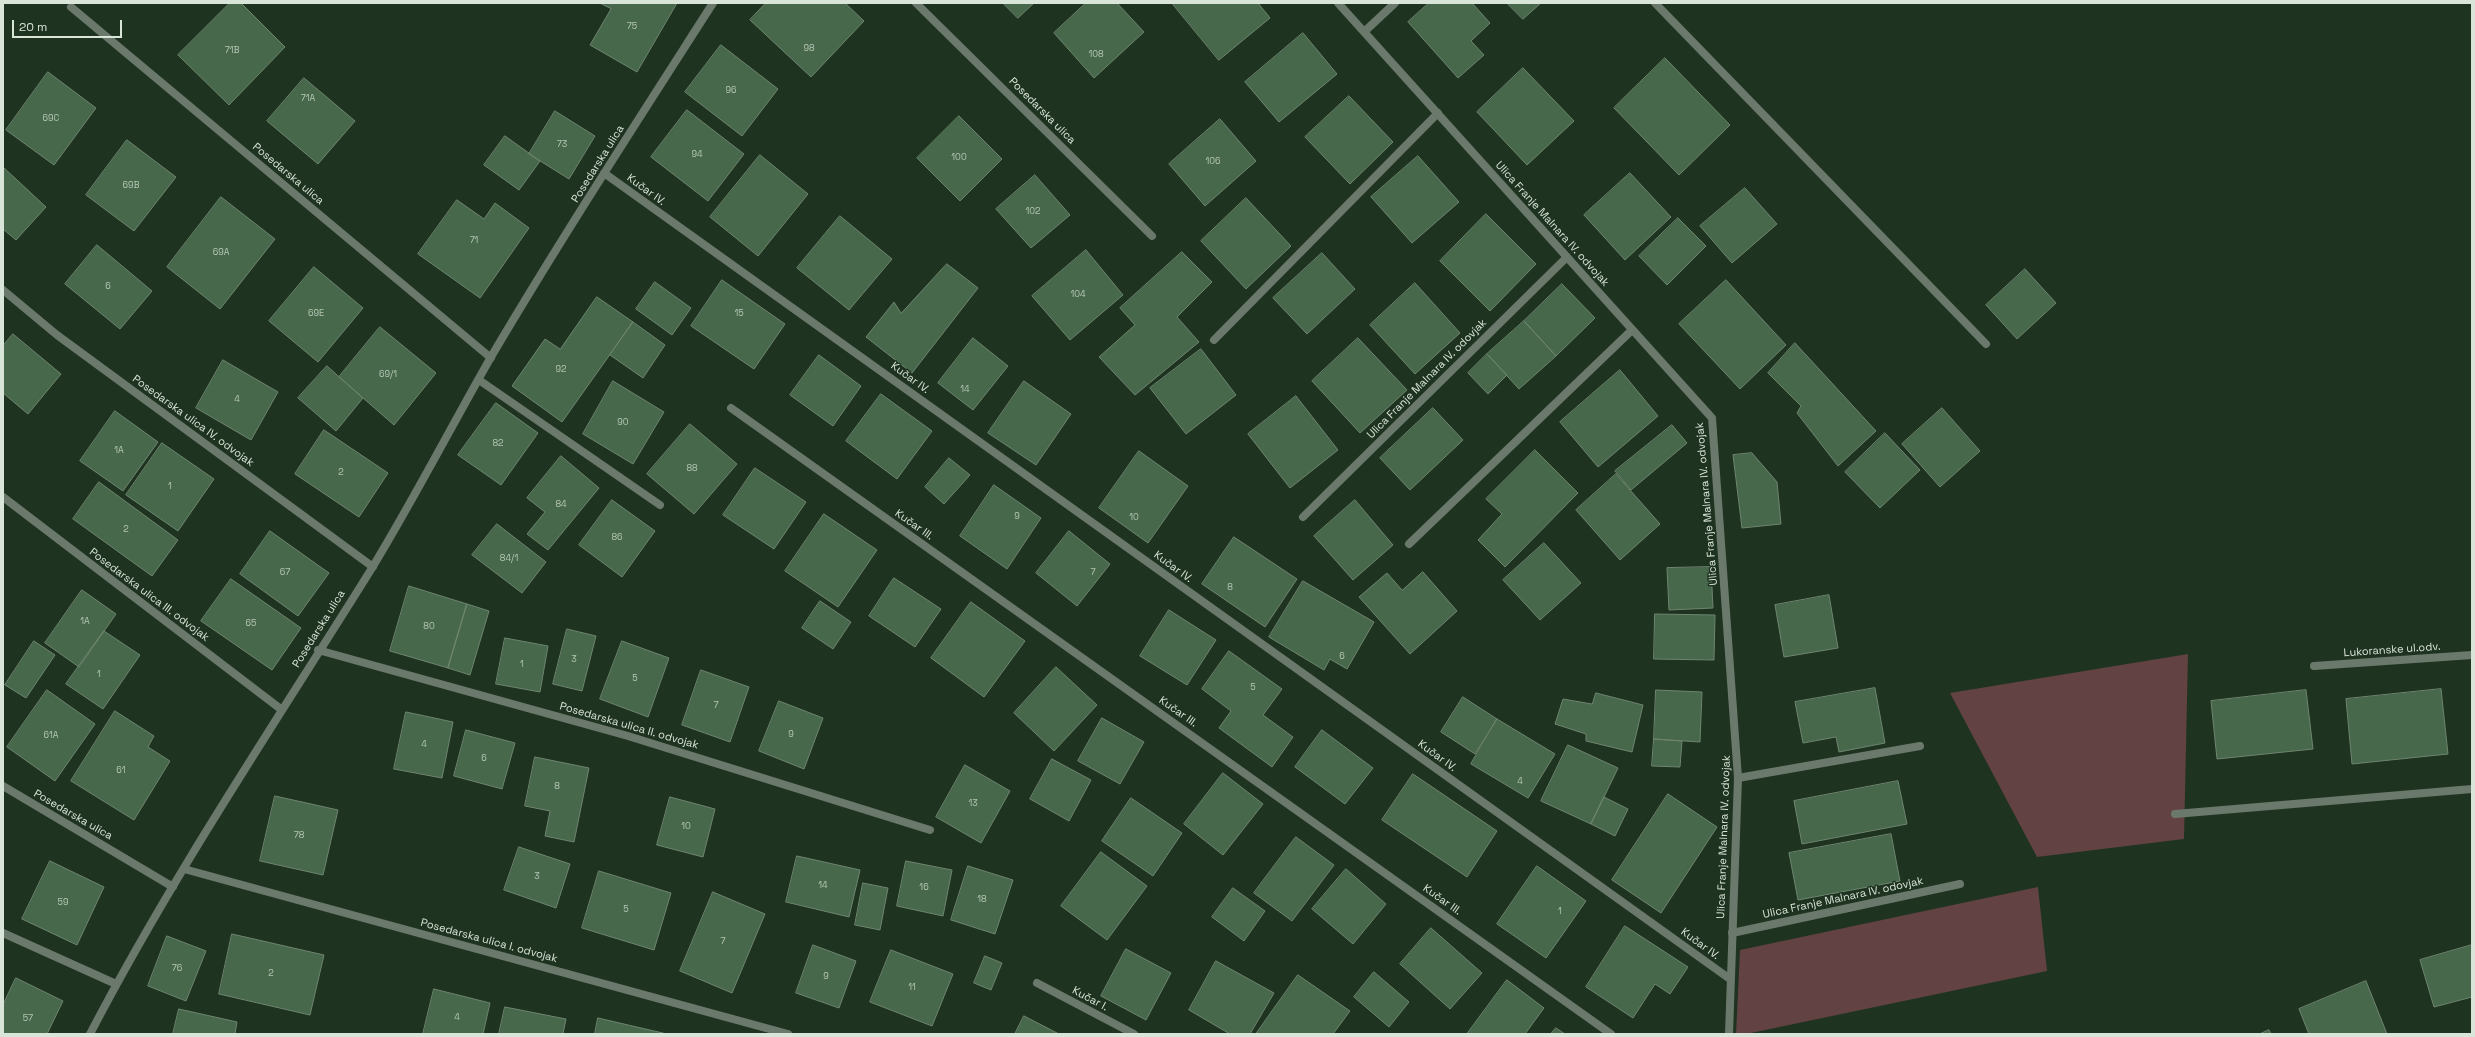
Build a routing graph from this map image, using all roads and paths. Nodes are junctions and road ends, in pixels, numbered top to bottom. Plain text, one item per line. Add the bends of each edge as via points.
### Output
1 (713, 3) edge
2 (916, 3) edge
3 (1338, 3) edge
4 (1395, 3) edge
5 (1655, 3) edge
6 (71, 7) dead end
7 (1364, 32) junction
8 (1438, 113) junction
9 (604, 173) junction
10 (1152, 236) dead end
11 (1567, 257) junction
12 (3, 290) edge
13 (1632, 330) junction
14 (1214, 340) dead end
15 (1986, 344) dead end
16 (491, 358) junction
17 (479, 380) junction
18 (731, 408) dead end
19 (3, 497) edge
20 (660, 505) dead end
21 (1303, 517) dead end
22 (1409, 544) dead end
23 (373, 567) junction
24 (318, 650) junction
25 (2472, 655) edge
26 (2314, 666) dead end
27 (282, 710) junction
28 (1920, 746) dead end
29 (1738, 778) junction
30 (3, 786) edge
31 (2472, 789) edge
32 (2175, 814) dead end
33 (930, 830) dead end
34 (184, 869) junction
35 (1960, 884) dead end
36 (173, 887) junction
37 (3, 933) edge
38 (1732, 933) junction
39 (1730, 979) junction
40 (1037, 983) dead end
41 (116, 984) junction
42 (90, 1034) edge
43 (788, 1034) edge
44 (1134, 1034) edge
45 (1611, 1034) edge
46 (1729, 1034) edge

1 - 9 street, Posedarska ulica
2 - 10 street, Posedarska ulica
3 - 7 street, Ulica Franje Malnara IV. odvojak
4 - 7 street
5 - 15 street
6 - 16 street, Posedarska ulica
7 - 8 street, Ulica Franje Malnara IV. odvojak
8 - 11 street, Ulica Franje Malnara IV. odvojak
8 - 14 street
9 - 16 street, Posedarska ulica
9 - 39 street, Kučar IV.
11 - 13 street, Ulica Franje Malnara IV. odvojak
11 - 21 street, Ulica Franje Malnara IV. odovjak
12 - 23 street, Posedarska ulica IV. odvojak via 57,335
13 - 22 street
13 - 29 street, Ulica Franje Malnara IV. odvojak via 1712,418
16 - 17 street, Posedarska ulica
17 - 20 street
17 - 23 street, Posedarska ulica
18 - 45 street, Kučar III.
19 - 27 street, Posedarska ulica III. odvojak
23 - 24 street, Posedarska ulica
24 - 27 street, Posedarska ulica
24 - 33 street, Posedarska ulica II. odvojak via 628,736
25 - 26 street, Lukoranske ul.odv.
27 - 34 street, Posedarska ulica
28 - 29 street
29 - 38 street, Ulica Franje Malnara IV. odvojak
30 - 36 street, Posedarska ulica
31 - 32 street
34 - 36 street, Posedarska ulica
34 - 43 street, Posedarska ulica I. odvojak
35 - 38 street, Ulica Franje Malnara IV. odovjak
36 - 41 street, Posedarska ulica
37 - 41 street
38 - 39 street, Ulica Franje Malnara IV. odvojak
39 - 46 street, Ulica Franje Malnara IV. odvojak
40 - 44 street, Kučar I.
41 - 42 street, Posedarska ulica

